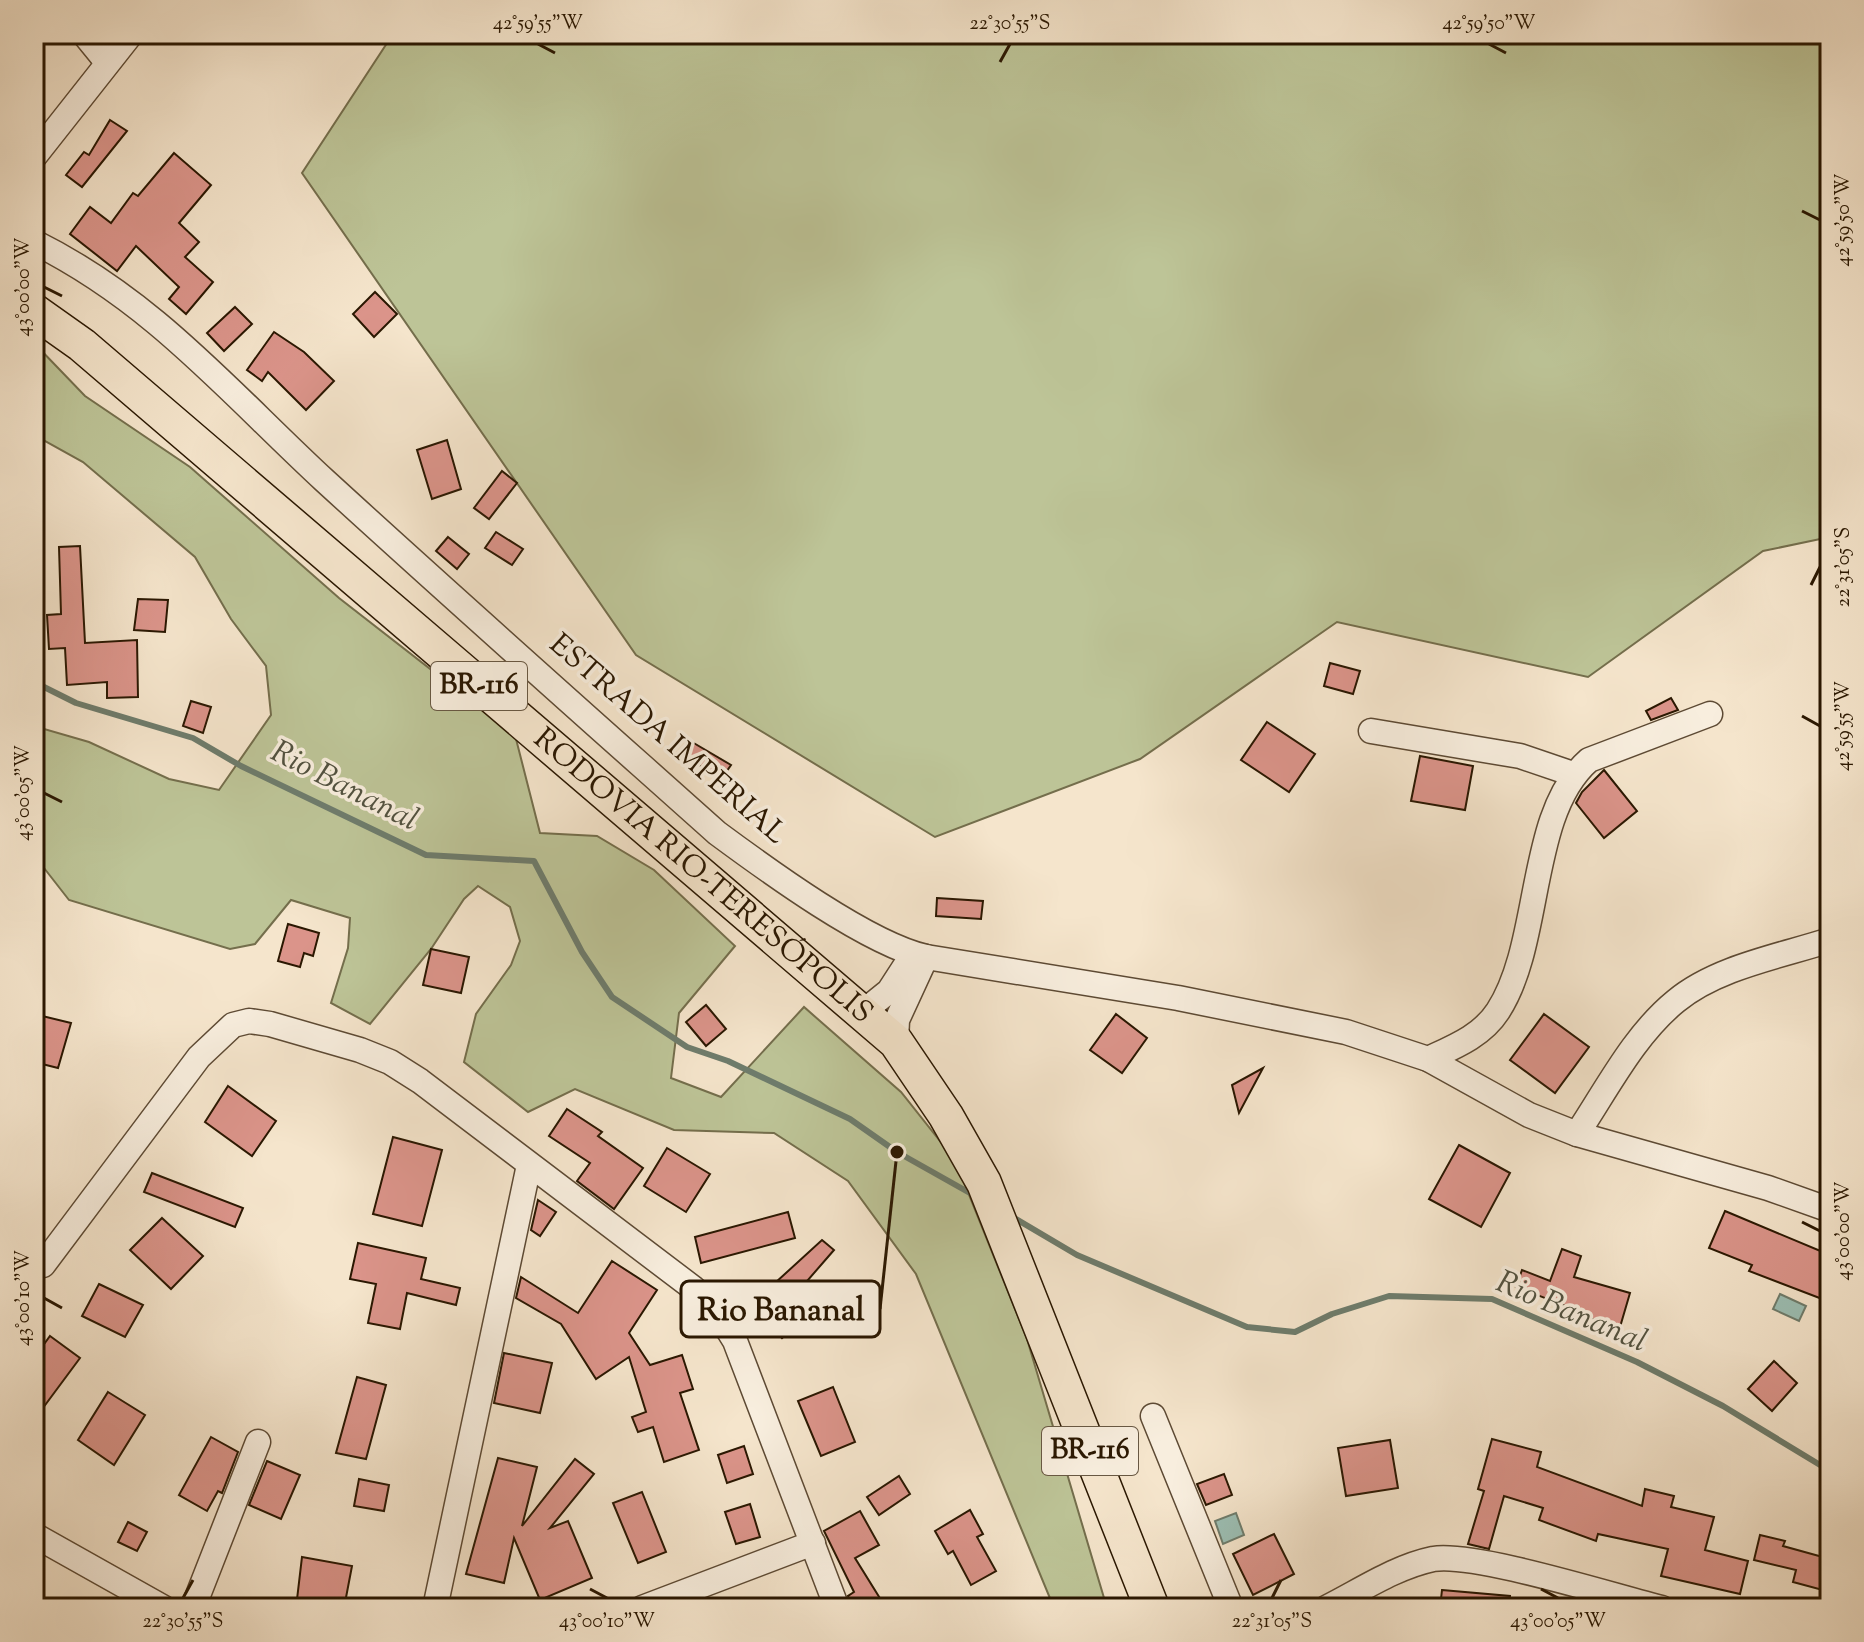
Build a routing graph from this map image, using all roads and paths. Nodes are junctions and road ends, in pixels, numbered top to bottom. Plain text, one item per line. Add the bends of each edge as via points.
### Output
1 (84, 34) edge
2 (131, 34) edge
3 (106, 61) junction
4 (34, 157) edge
5 (34, 242) edge
6 (34, 311) edge
7 (1710, 714) dead end
8 (1371, 731) dead end
9 (1573, 774) junction
10 (1830, 940) edge
11 (920, 956) junction
12 (863, 1012) junction
13 (906, 1056) junction
14 (1428, 1059) junction
15 (1577, 1134) junction
16 (529, 1165) junction
17 (1830, 1210) edge
18 (37, 1269) edge
19 (1153, 1416) dead end
20 (258, 1442) dead end
21 (34, 1535) edge
22 (813, 1543) junction
23 (164, 1608) edge
24 (193, 1608) edge
25 (435, 1608) edge
26 (642, 1608) edge
27 (837, 1608) edge
28 (1152, 1608) edge
29 (1231, 1608) edge
30 (1326, 1608) edge
31 (1662, 1608) edge

1 - 3 street
2 - 3 street
3 - 4 street
5 - 11 street, ESTRADA IMPERIAL via 100,279 163,325 382,533 717,833 798,889 893,946
6 - 12 highway, RODOVIA RIO-TERESÓPOLIS / BR-116 via 82,345
7 - 9 street via 1589,760
8 - 9 street via 1520,756
9 - 14 street via 1556,809 1515,975 1498,1012 1474,1037
10 - 15 street via 1707,981 1677,999 1648,1028
11 - 12 street
11 - 13 street via 897,1020
11 - 14 street, ESTRADA IMPERIAL via 1288,1020 1346,1032
12 - 13 highway, RODOVIA RIO-TERESÓPOLIS / BR-116
13 - 28 highway, RODOVIA RIO-TERESÓPOLIS / BR-116 via 984,1183
14 - 15 street, ESTRADA IMPERIAL via 1529,1115
15 - 17 street, ESTRADA IMPERIAL
16 - 18 street via 390,1062 249,1021 233,1025 199,1057
16 - 22 street via 714,1307 735,1341
16 - 25 street
19 - 29 street
20 - 24 street
21 - 23 street
22 - 26 street
22 - 27 street
30 - 31 street via 1434,1559 1485,1564

